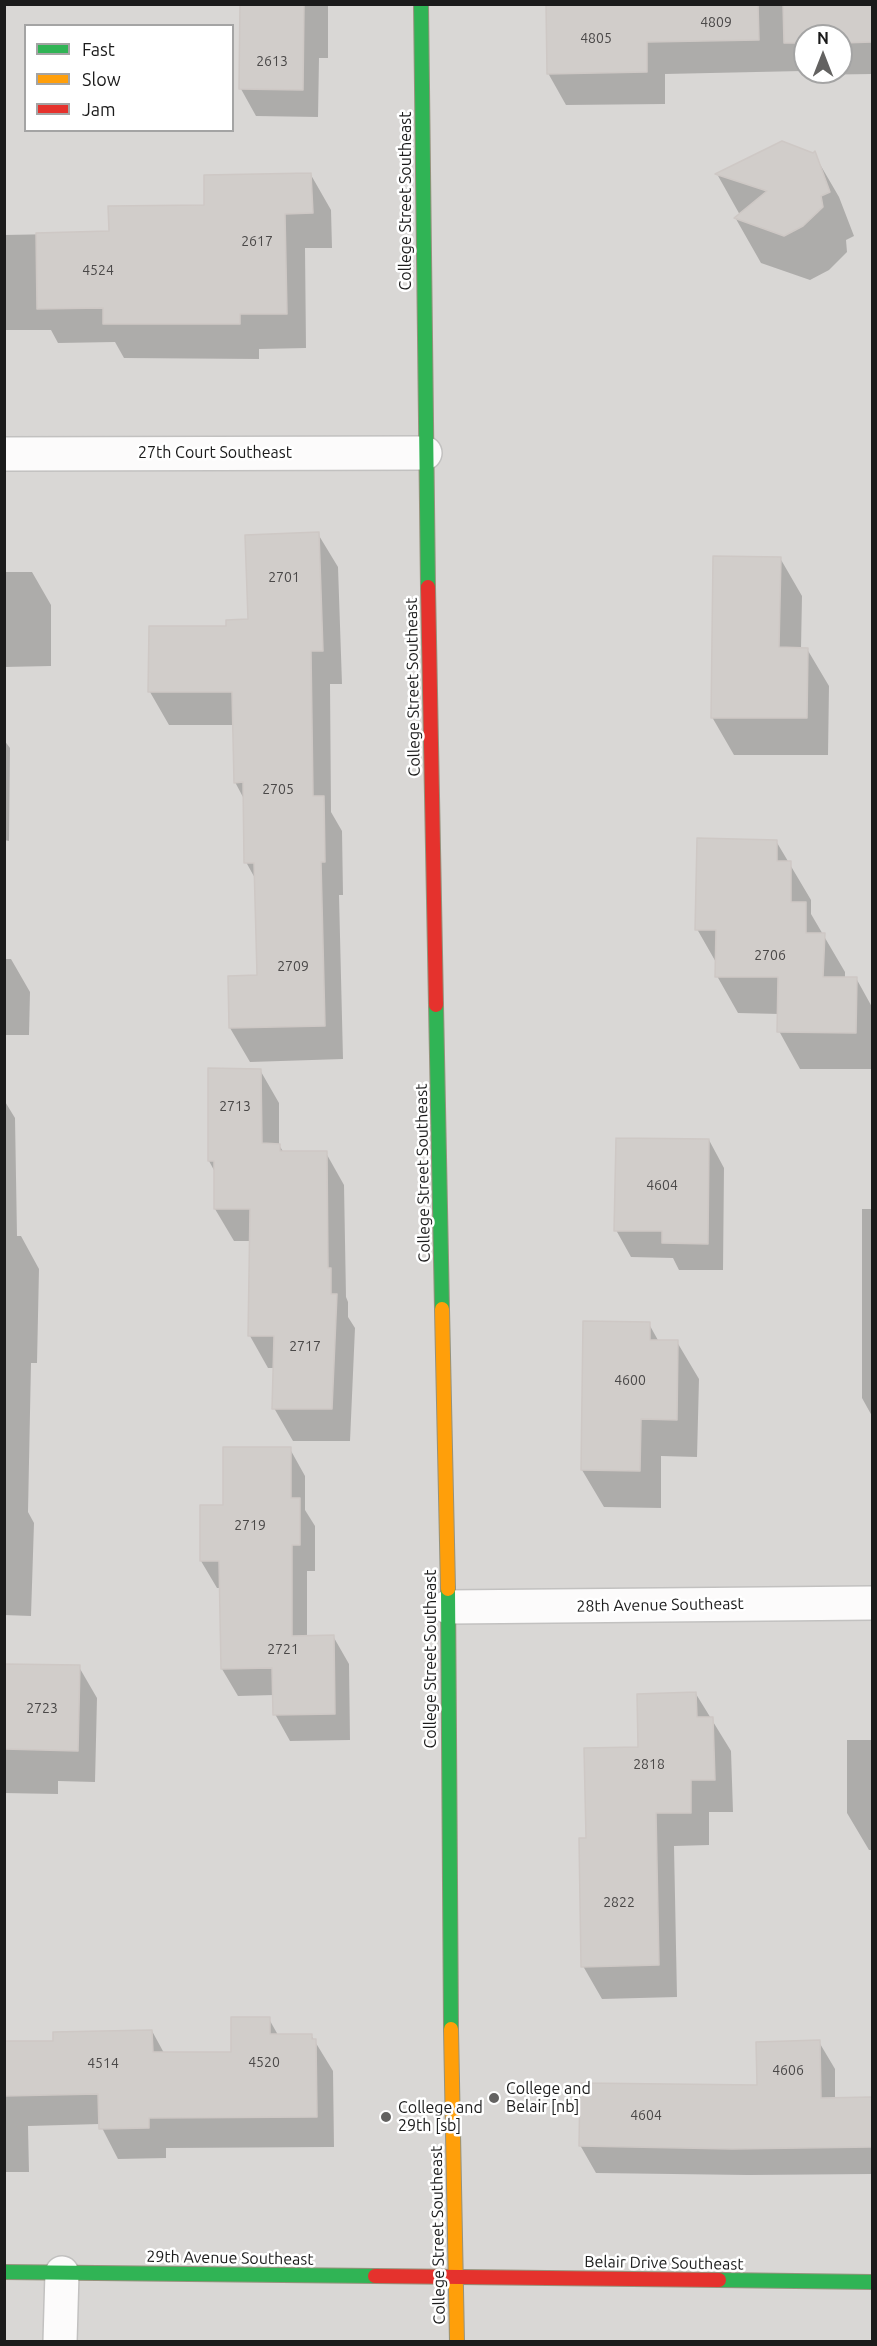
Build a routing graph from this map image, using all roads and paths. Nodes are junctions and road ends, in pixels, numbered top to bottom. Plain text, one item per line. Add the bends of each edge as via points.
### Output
1 (421, 4) edge
2 (425, 453) junction
3 (4, 454) edge
4 (873, 1603) edge
5 (448, 1607) junction
6 (4, 2272) edge
7 (62, 2273) junction
8 (456, 2277) junction
9 (873, 2282) edge
10 (60, 2342) edge
11 (457, 2342) edge

1 - 2 main road, College Street Southeast
2 - 3 street, 27th Court Southeast
2 - 5 main road, College Street Southeast
4 - 5 street, 28th Avenue Southeast
5 - 8 main road, College Street Southeast
6 - 7 main road, 29th Avenue Southeast
7 - 8 main road, 29th Avenue Southeast
7 - 10 street
8 - 9 main road, Belair Drive Southeast
8 - 11 main road, College Street Southeast

